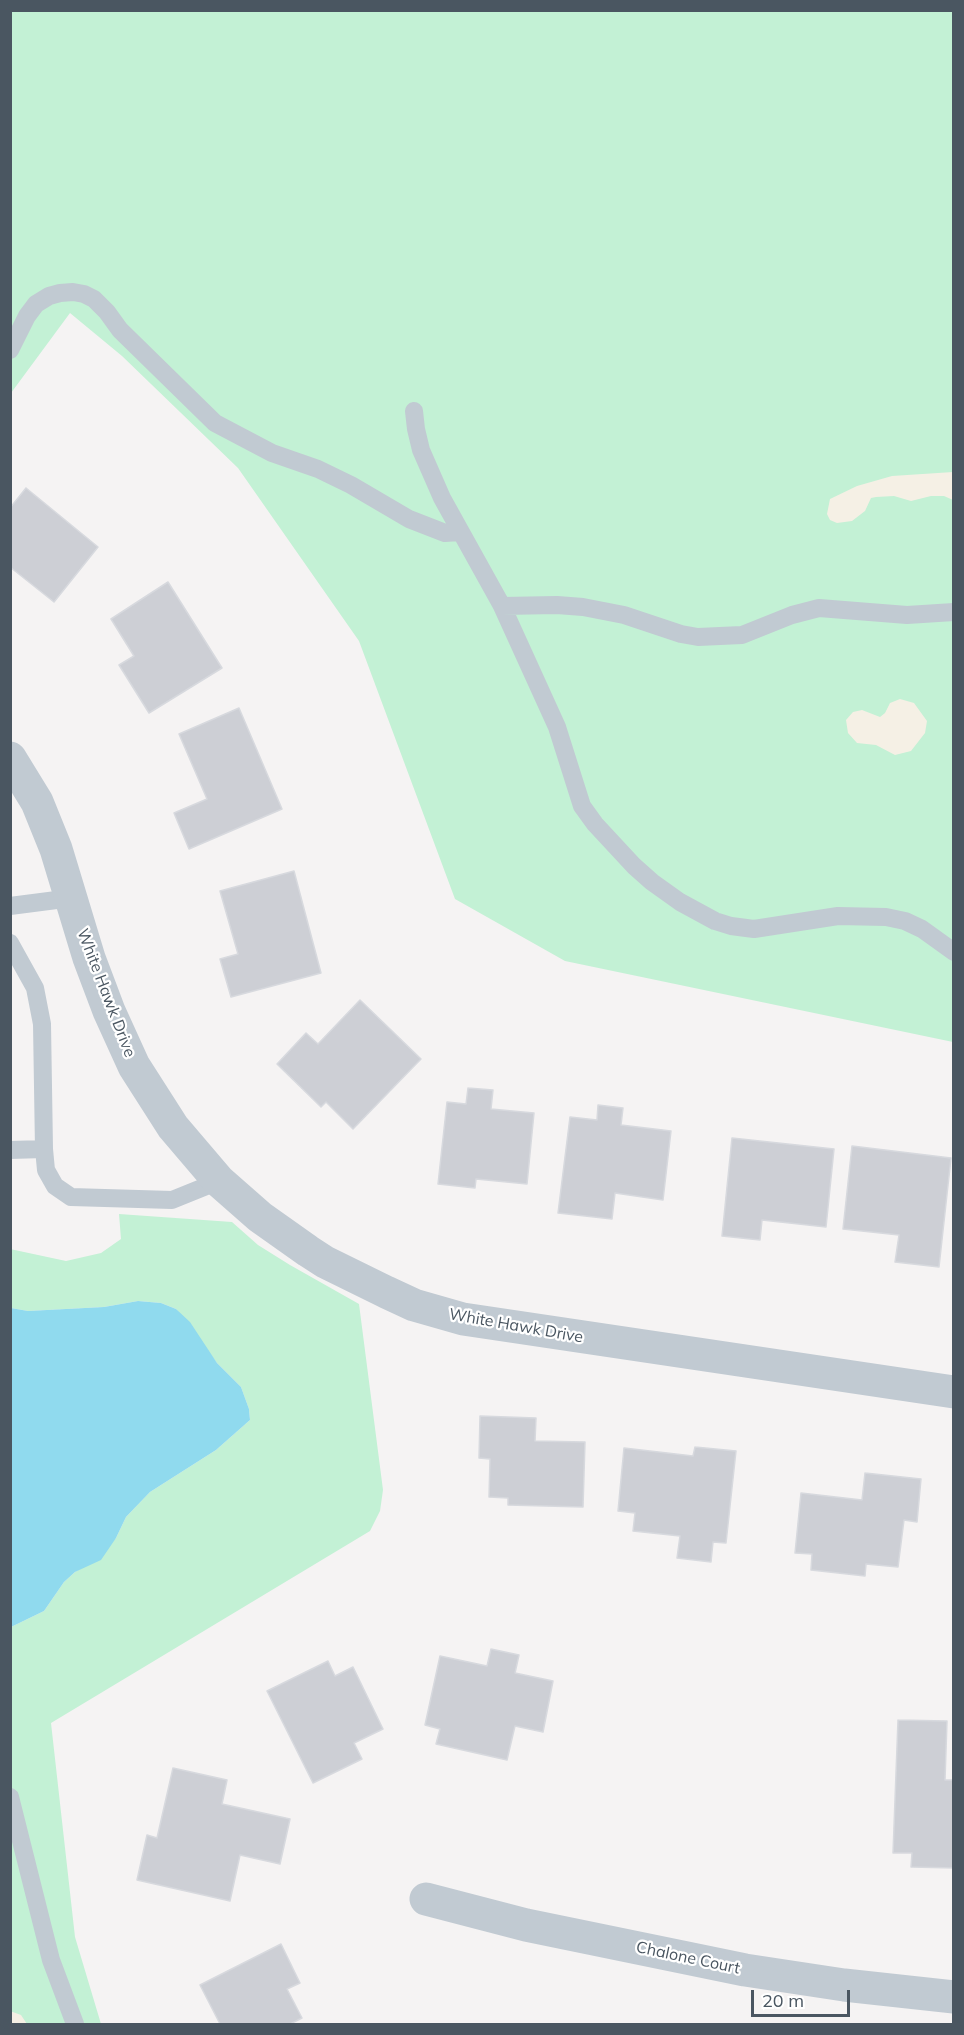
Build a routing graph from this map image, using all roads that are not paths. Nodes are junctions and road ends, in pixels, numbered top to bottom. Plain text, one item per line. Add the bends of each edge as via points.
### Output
1 (10, 350) edge
2 (414, 411) dead end
3 (460, 532) junction
4 (502, 606) junction
5 (954, 612) edge
6 (10, 758) edge
7 (72, 898) junction
8 (10, 906) edge
9 (10, 943) edge
10 (954, 952) edge
11 (44, 1149) junction
12 (10, 1150) edge
13 (219, 1181) junction
14 (954, 1392) edge
15 (10, 1797) edge
16 (426, 1899) dead end
17 (954, 1997) edge
18 (75, 2025) edge

1 - 3 lane via 36,304 60,293 94,298 120,330 215,423 272,453 351,485 409,519 446,534
2 - 3 lane via 421,450
3 - 4 lane
4 - 5 lane via 583,607 698,637 742,635 819,608 907,615
4 - 10 lane via 557,727 582,806 652,882 680,902 731,926 754,928 838,916 886,917 922,929
6 - 7 street, White Hawk Drive via 36,802
7 - 8 lane
7 - 13 street, White Hawk Drive via 93,968 134,1066 173,1127
9 - 11 lane via 35,988 42,1024
11 - 12 lane
11 - 13 lane via 46,1170 55,1186 71,1197 172,1200
13 - 14 street, White Hawk Drive via 325,1262 414,1305 463,1319
15 - 18 lane via 51,1960
16 - 17 street, Chalone Court via 526,1925 745,1970

